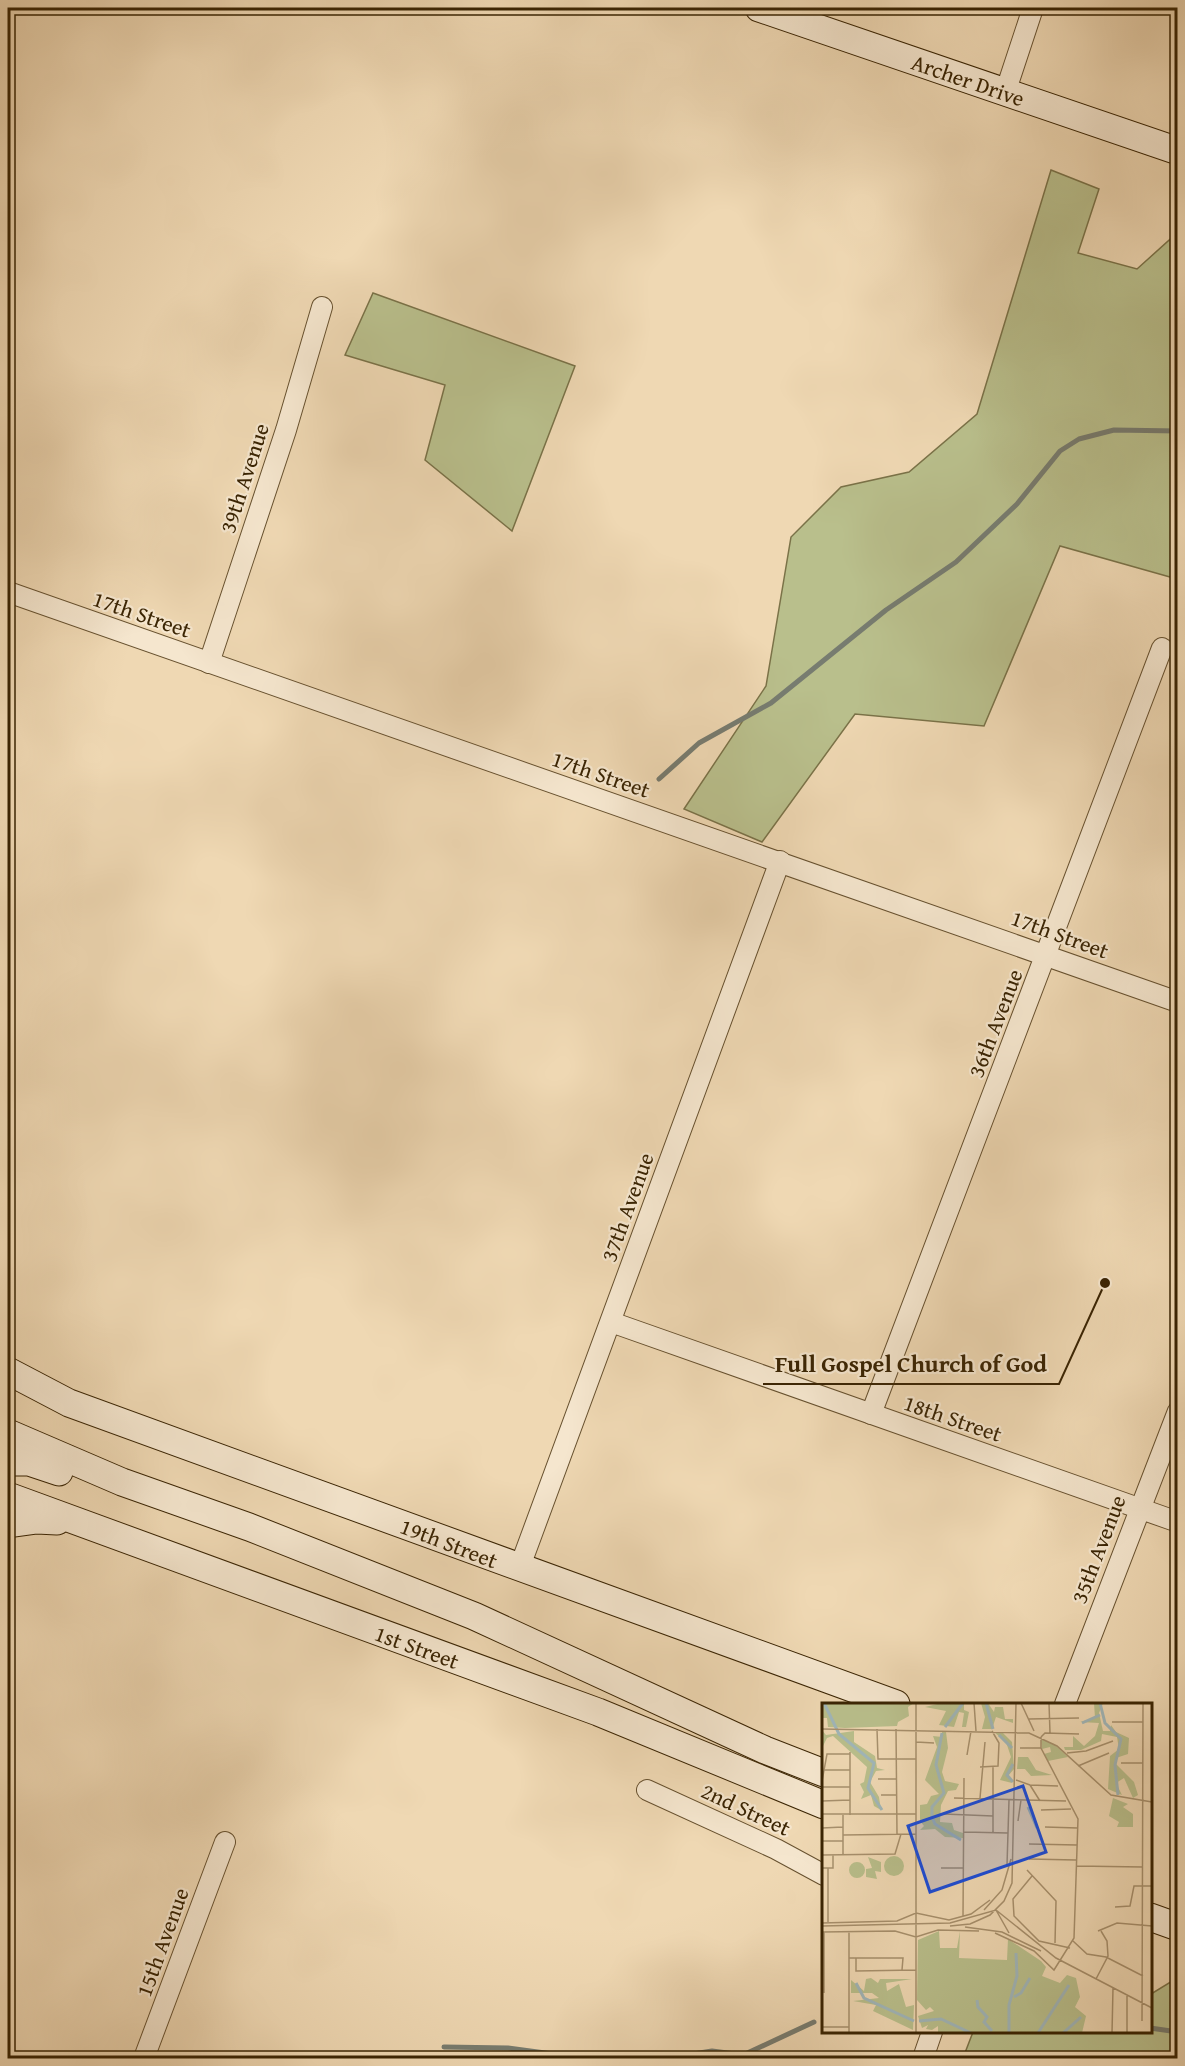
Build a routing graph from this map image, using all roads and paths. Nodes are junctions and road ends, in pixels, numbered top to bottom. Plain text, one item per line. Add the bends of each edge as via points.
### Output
1 (759, 8) edge
2 (1033, 8) edge
3 (1005, 93) junction
4 (1178, 151) edge
5 (322, 307) dead end
6 (8, 592) edge
7 (1162, 648) dead end
8 (209, 663) junction
9 (780, 861) junction
10 (1047, 954) junction
11 (1178, 1002) edge
12 (611, 1322) junction
13 (8, 1371) edge
14 (1178, 1411) edge
15 (871, 1414) junction
16 (8, 1432) edge
17 (8, 1462) edge
18 (8, 1496) edge
19 (1139, 1508) junction
20 (77, 1522) junction
21 (1178, 1522) edge
22 (8, 1524) edge
23 (342, 1563) junction
24 (519, 1569) junction
25 (893, 1703) edge
26 (1065, 1703) edge
27 (822, 1772) edge
28 (647, 1790) dead end
29 (822, 1804) edge
30 (225, 1842) dead end
31 (822, 1874) edge
32 (1152, 1918) edge
33 (1178, 1927) edge
34 (931, 2033) edge
35 (144, 2058) edge
36 (923, 2058) edge

1 - 3 main road, Archer Drive
2 - 3 street
3 - 4 main road, Archer Drive
5 - 8 street, 39th Avenue
6 - 8 street, 17th Street
7 - 10 street, 36th Avenue
8 - 9 street, 17th Street
9 - 10 street, 17th Street
9 - 12 street, 37th Avenue
10 - 11 street, 17th Street
10 - 15 street, 36th Avenue
12 - 15 street, 18th Street
12 - 24 street, 37th Avenue
13 - 24 main road, 19th Street via 69,1403
14 - 19 street, 35th Avenue
15 - 19 street, 18th Street
16 - 23 main road via 122,1482
17 - 23 main road via 28,1462 178,1518
18 - 20 main road, 1st Street
19 - 21 street, 18th Street
19 - 26 street, 35th Avenue
20 - 22 main road via 37,1520
20 - 29 main road, 1st Street via 598,1712
23 - 27 main road via 474,1616 765,1750
24 - 25 main road, 19th Street
28 - 31 street, 2nd Street
30 - 35 street, 15th Avenue
32 - 33 main road
34 - 36 street

